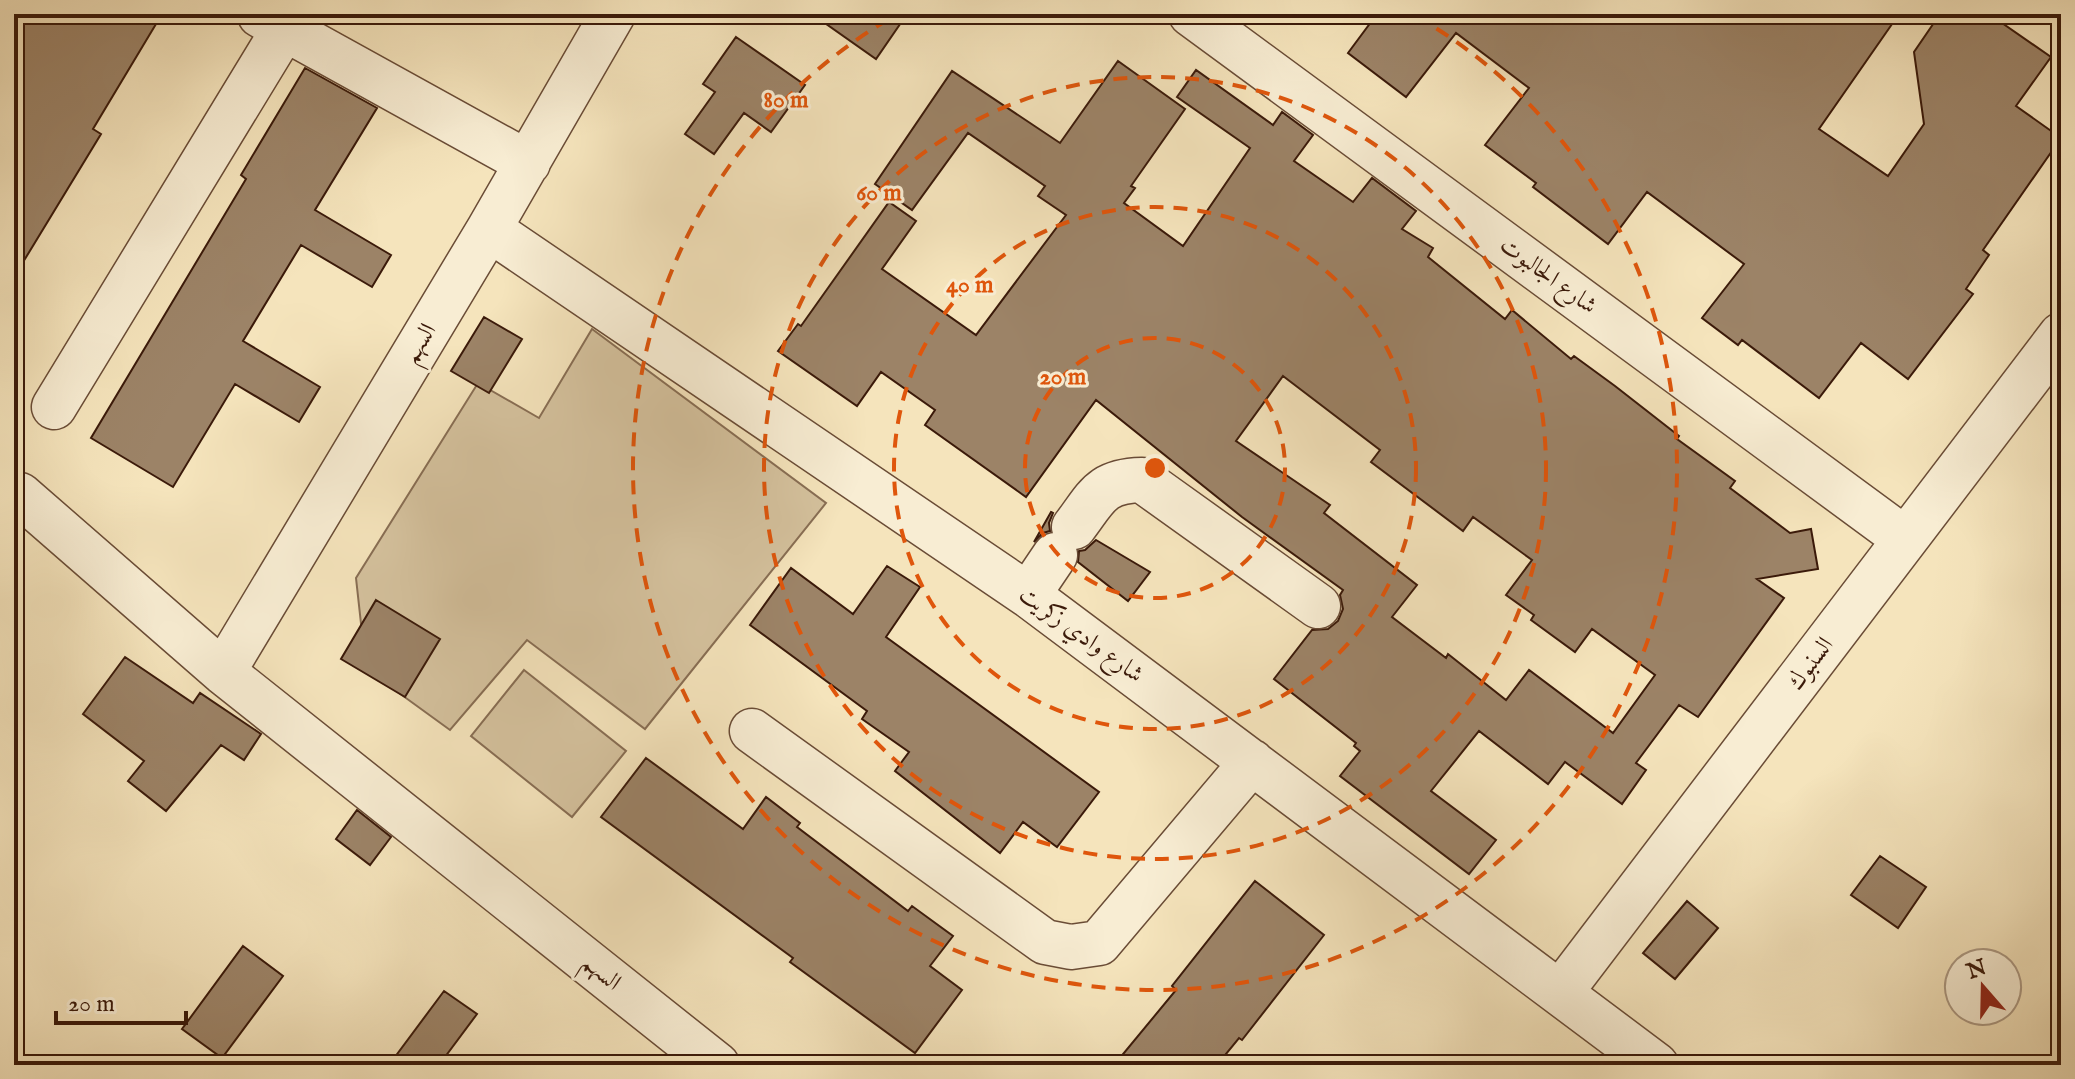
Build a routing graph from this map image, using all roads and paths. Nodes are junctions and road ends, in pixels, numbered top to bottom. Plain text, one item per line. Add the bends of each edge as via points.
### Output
1 (613, 14) edge
2 (1191, 14) edge
3 (271, 21) edge
4 (528, 163) junction
5 (489, 229) junction
6 (2061, 335) edge
7 (54, 407) dead end
8 (20, 495) dead end
9 (1905, 539) junction
10 (1028, 595) junction
11 (1318, 606) dead end
12 (223, 672) junction
13 (752, 731) dead end
14 (1252, 762) junction
15 (1560, 993) junction
16 (717, 1065) edge
17 (1656, 1065) edge

1 - 4 street, السهم
2 - 9 street, شارع الجالبوت
3 - 4 street
3 - 7 street
4 - 5 street, السهم
5 - 10 street, شارع وادي زكريت
5 - 12 street, السهم
6 - 9 street, السنبوك
8 - 12 street, السهم
9 - 15 street, السنبوك
10 - 11 street via 1104,488 1142,480
10 - 14 street, شارع وادي زكريت
12 - 16 street, السهم
13 - 14 street via 1045,942 1071,947 1099,943
14 - 15 street, شارع وادي زكريت
15 - 17 street, شارع وادي زكريت

